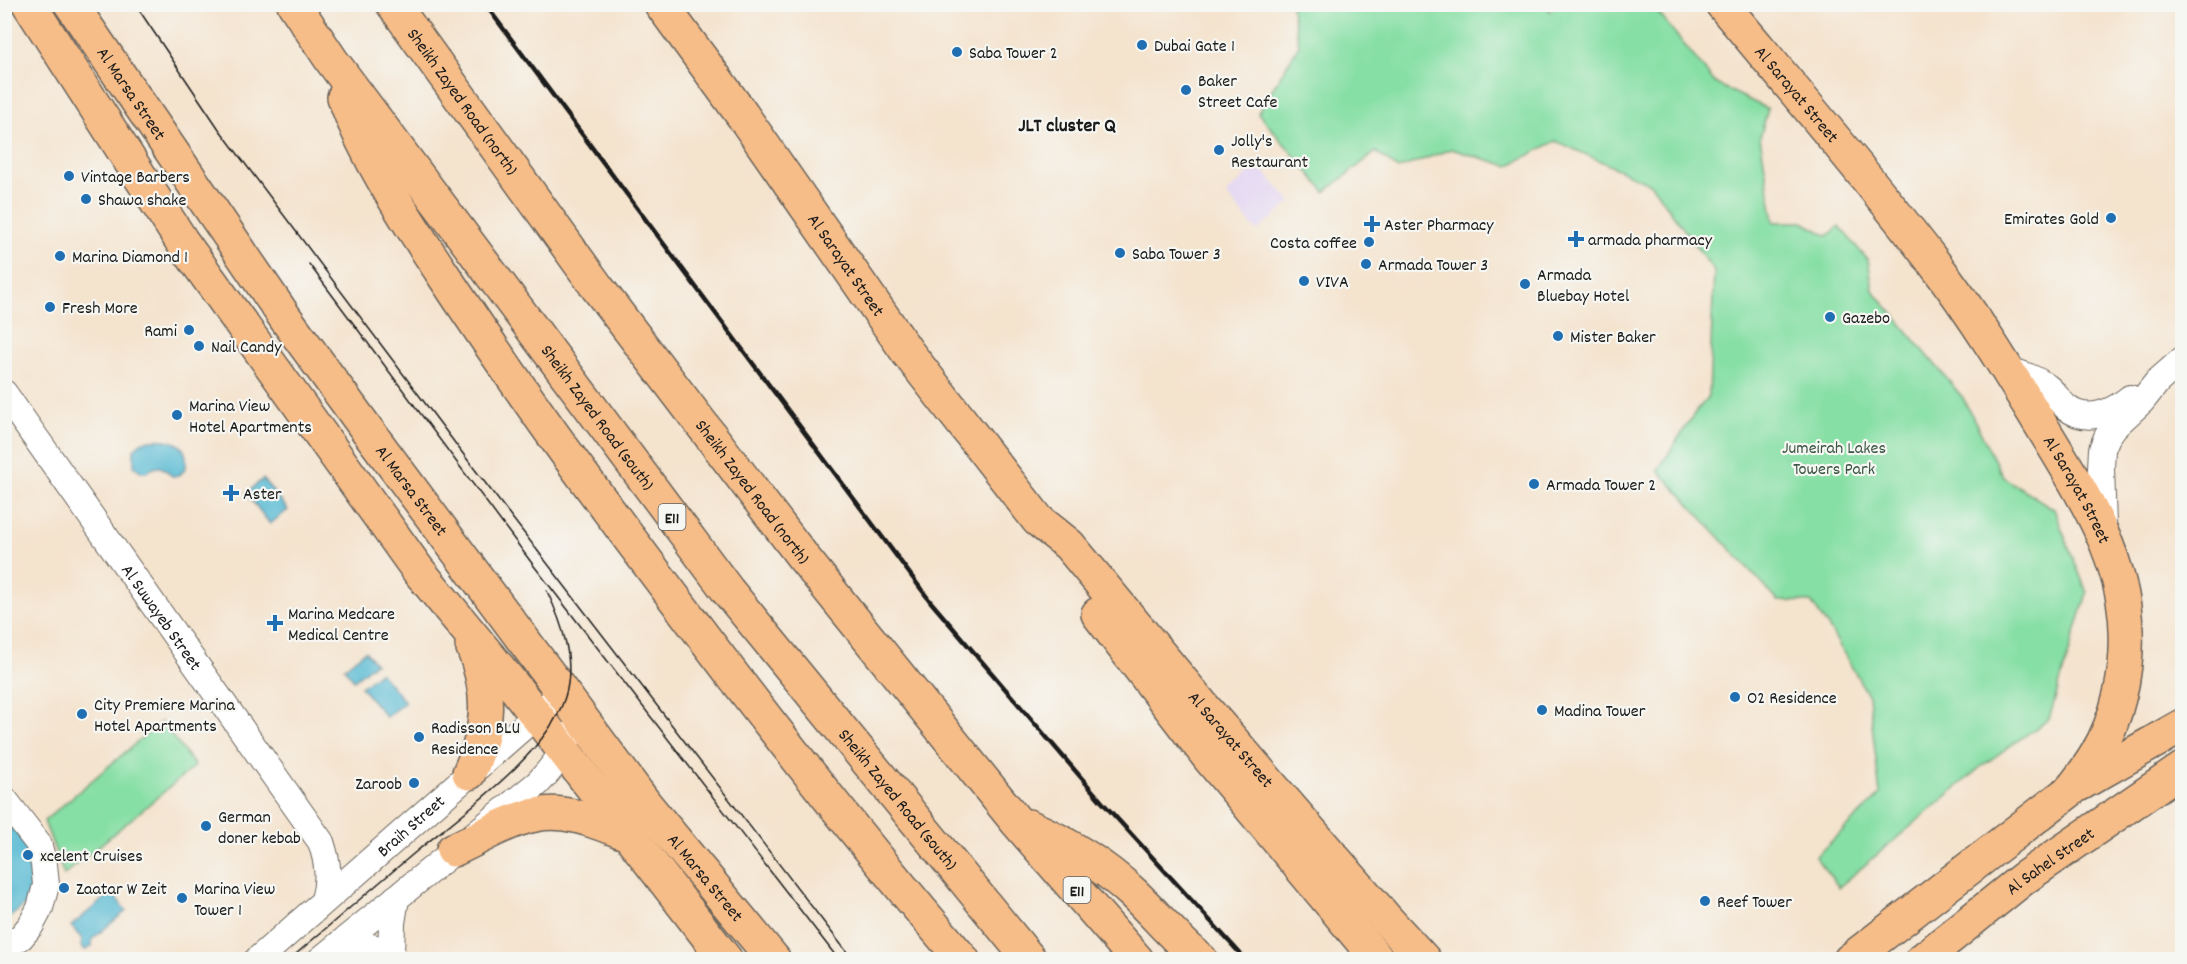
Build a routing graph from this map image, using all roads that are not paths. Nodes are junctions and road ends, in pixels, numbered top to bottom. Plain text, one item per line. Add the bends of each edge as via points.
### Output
1 (29, 4) edge
2 (70, 4) edge
3 (294, 4) edge
4 (393, 4) edge
5 (661, 4) edge
6 (1722, 4) edge
7 (332, 61) junction
8 (2182, 360) edge
9 (2008, 370) junction
10 (2158, 381) junction
11 (4, 393) edge
12 (373, 507) junction
13 (1038, 520) junction
14 (2106, 544) junction
15 (466, 630) junction
16 (556, 704) junction
17 (2182, 726) edge
18 (569, 757) junction
19 (2182, 769) edge
20 (469, 773) junction
21 (2072, 789) junction
22 (4, 799) edge
23 (646, 805) junction
24 (1016, 821) junction
25 (630, 836) junction
26 (321, 842) junction
27 (453, 850) junction
28 (380, 851) junction
29 (396, 898) junction
30 (324, 900) junction
31 (4, 947) edge
32 (330, 952) edge
33 (393, 957) edge
34 (723, 958) edge
35 (257, 960) edge
36 (774, 960) edge
37 (963, 960) edge
38 (1030, 960) edge
39 (1137, 960) edge
40 (1201, 960) edge
41 (1378, 960) edge
42 (1424, 960) edge
43 (1850, 960) edge
44 (1922, 960) edge

1 - 12 main road, Al Marsa Street via 181,240
2 - 16 main road, Al Marsa Street
3 - 7 main road, Sheikh Zayed Road (south) / E11
4 - 24 main road, Sheikh Zayed Road (north) / E11 via 699,422
5 - 13 main road, Al Sarayat Street via 908,353
6 - 9 main road, Al Sarayat Street via 1933,261
7 - 37 main road via 351,117 377,171 506,370 678,603
7 - 38 main road, Sheikh Zayed Road (south) / E11 via 728,591
8 - 10 street
9 - 10 street via 2048,387 2065,407 2087,416 2114,410
9 - 14 main road, Al Sarayat Street via 2091,507
10 - 14 street via 2114,427 2102,449 2101,506
11 - 26 street, Al Suwayeb Street
12 - 15 main road, Al Marsa Street
12 - 16 main road via 397,518 418,535 488,630
13 - 41 main road, Al Sarayat Street via 1053,555 1210,759
13 - 42 main road, Al Sarayat Street via 1073,550 1206,710
14 - 21 main road, Al Sarayat Street via 2120,586 2126,629 2124,674 2114,715 2097,754
15 - 16 main road, Al Marsa Street
15 - 20 main road via 479,663 486,698 483,734
16 - 18 main road, Al Marsa Street
16 - 20 street, Braih Street
16 - 23 main road, Al Marsa Street
17 - 21 main road
18 - 23 main road via 597,756
18 - 25 main road, Al Marsa Street
18 - 27 street
19 - 44 main road, Al Sahel Street via 2024,878
20 - 28 street, Braih Street
21 - 43 main road, Al Sarayat Street
22 - 31 street via 38,843 46,885 31,925
23 - 36 main road, Al Marsa Street
24 - 39 main road, Sheikh Zayed Road (north) / E11
24 - 40 main road via 1078,851 1106,870
25 - 27 main road via 587,819 544,813 527,816
25 - 34 main road, Al Marsa Street
26 - 28 street via 352,854
26 - 30 street, Al Suwayeb Street via 329,875
27 - 29 street
28 - 30 street, Braih Street
29 - 32 street
29 - 33 street
30 - 35 street, Braih Street
32 - 33 street via 364,946

